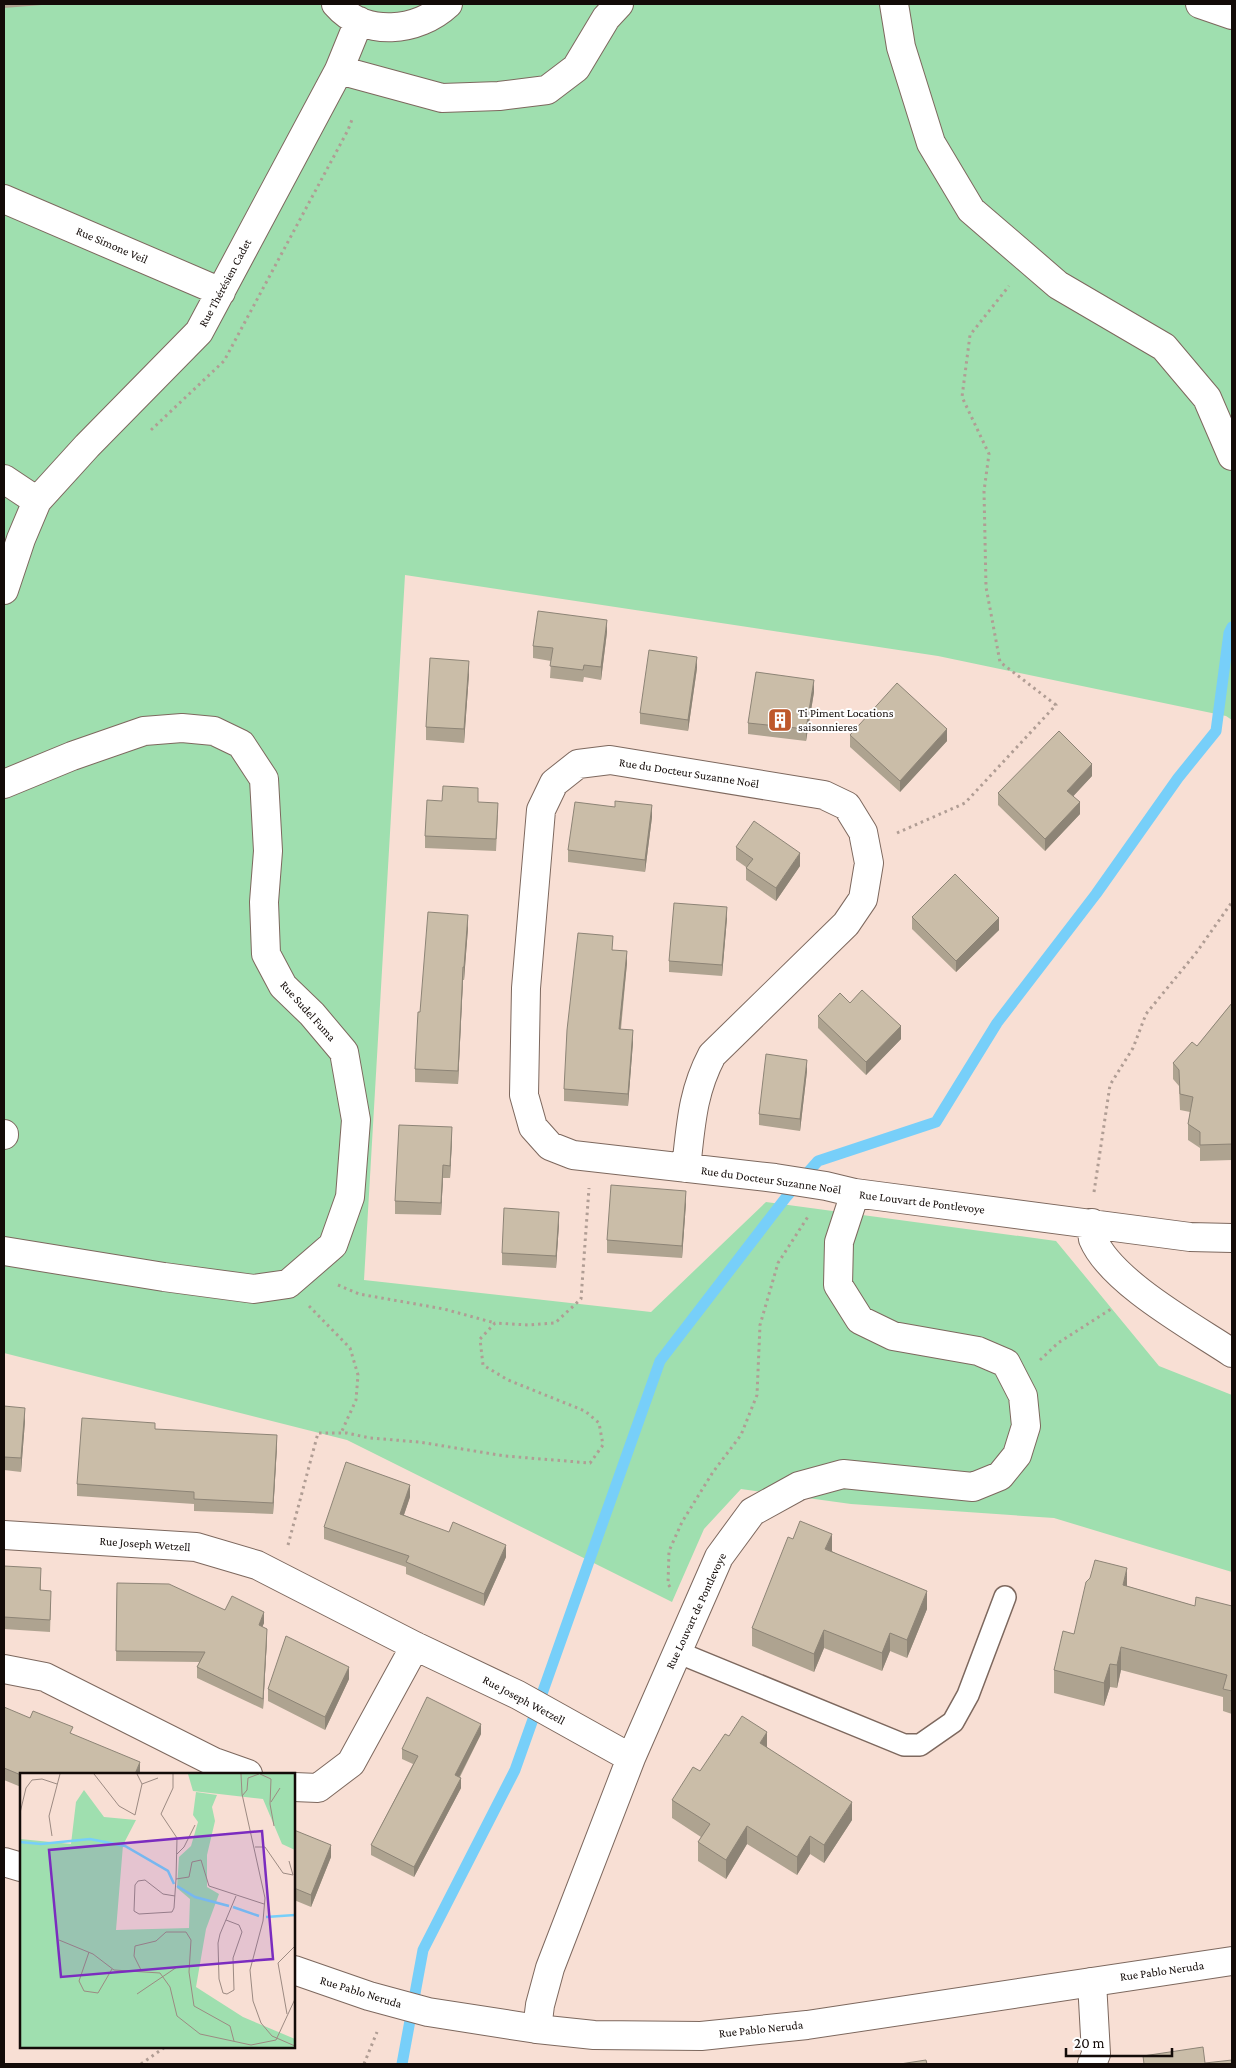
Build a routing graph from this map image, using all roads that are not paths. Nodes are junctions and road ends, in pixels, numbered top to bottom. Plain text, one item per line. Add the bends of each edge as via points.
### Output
1 (336, 4) edge
2 (448, 4) edge
3 (619, 4) edge
4 (894, 4) edge
5 (1200, 4) edge
6 (1232, 15) edge
7 (359, 20) junction
8 (339, 70) junction
9 (4, 199) edge
10 (221, 292) junction
11 (1232, 456) edge
12 (4, 479) edge
13 (38, 501) junction
14 (4, 590) edge
15 (4, 784) edge
16 (686, 1168) junction
17 (855, 1193) junction
18 (1090, 1223) junction
19 (1232, 1238) edge
20 (4, 1250) edge
21 (1232, 1352) edge
22 (4, 1535) edge
23 (1005, 1597) dead end
24 (415, 1646) junction
25 (677, 1652) junction
26 (4, 1669) edge
27 (631, 1758) junction
28 (245, 1773) edge
29 (295, 1786) edge
30 (4, 1862) edge
31 (20, 1867) edge
32 (1232, 1961) edge
33 (295, 1970) edge
34 (1092, 1982) junction
35 (536, 2029) junction
36 (1092, 2064) edge

1 - 7 street
2 - 7 street via 437,14 412,25 386,28
3 - 8 street via 606,18 576,68 548,90 442,98
4 - 11 street via 900,47 931,143 971,210 1058,285 1164,347 1207,398
5 - 6 street
7 - 8 street, Rue Thérésien Cadet
8 - 10 street, Rue Thérésien Cadet
9 - 10 street, Rue Simone Veil
10 - 13 street, Rue Thérésien Cadet via 199,332
12 - 13 street
13 - 14 street, Rue Thérésien Cadet
15 - 20 street, Rue Sudel Fuma via 144,731 182,728 214,731 240,744 264,779 268,850 264,902 266,954 283,986 344,1052 356,1120 350,1197 333,1246 297,1277 254,1289
16 - 16 street, Rue du Docteur Suzanne Noël via 693,1102 712,1055 846,924 863,899 870,863 863,832 847,806 824,795 610,760 578,764 554,783 541,810 526,988 524,1095 533,1127 550,1146 573,1155
16 - 17 street, Rue du Docteur Suzanne Noël via 775,1178
17 - 18 street, Rue Louvart de Pontlevoye
17 - 25 street, Rue Louvart de Pontlevoye via 839,1242 838,1285 860,1320 893,1336 978,1351 1006,1363 1023,1396 1026,1426 1016,1455 1000,1476 973,1487 843,1474 799,1486 752,1512 719,1557
18 - 19 street, Rue Louvart de Pontlevoye via 1190,1237
18 - 21 street via 1092,1237 1108,1262 1150,1300
22 - 24 street, Rue Joseph Wetzell via 196,1547 258,1565
23 - 25 lane via 968,1695 953,1722 920,1745 904,1745
24 - 27 street, Rue Joseph Wetzell via 518,1695
24 - 29 street via 352,1763 318,1788
25 - 27 street, Rue Louvart de Pontlevoye
26 - 28 street via 45,1677 214,1762
27 - 35 street, Rue Louvart de Pontlevoye via 550,1968
30 - 31 street
32 - 34 street, Rue Pablo Neruda
33 - 35 street, Rue Pablo Neruda via 428,2012
34 - 35 street, Rue Pablo Neruda via 807,2025 701,2036 594,2034
34 - 36 street via 1096,2054

